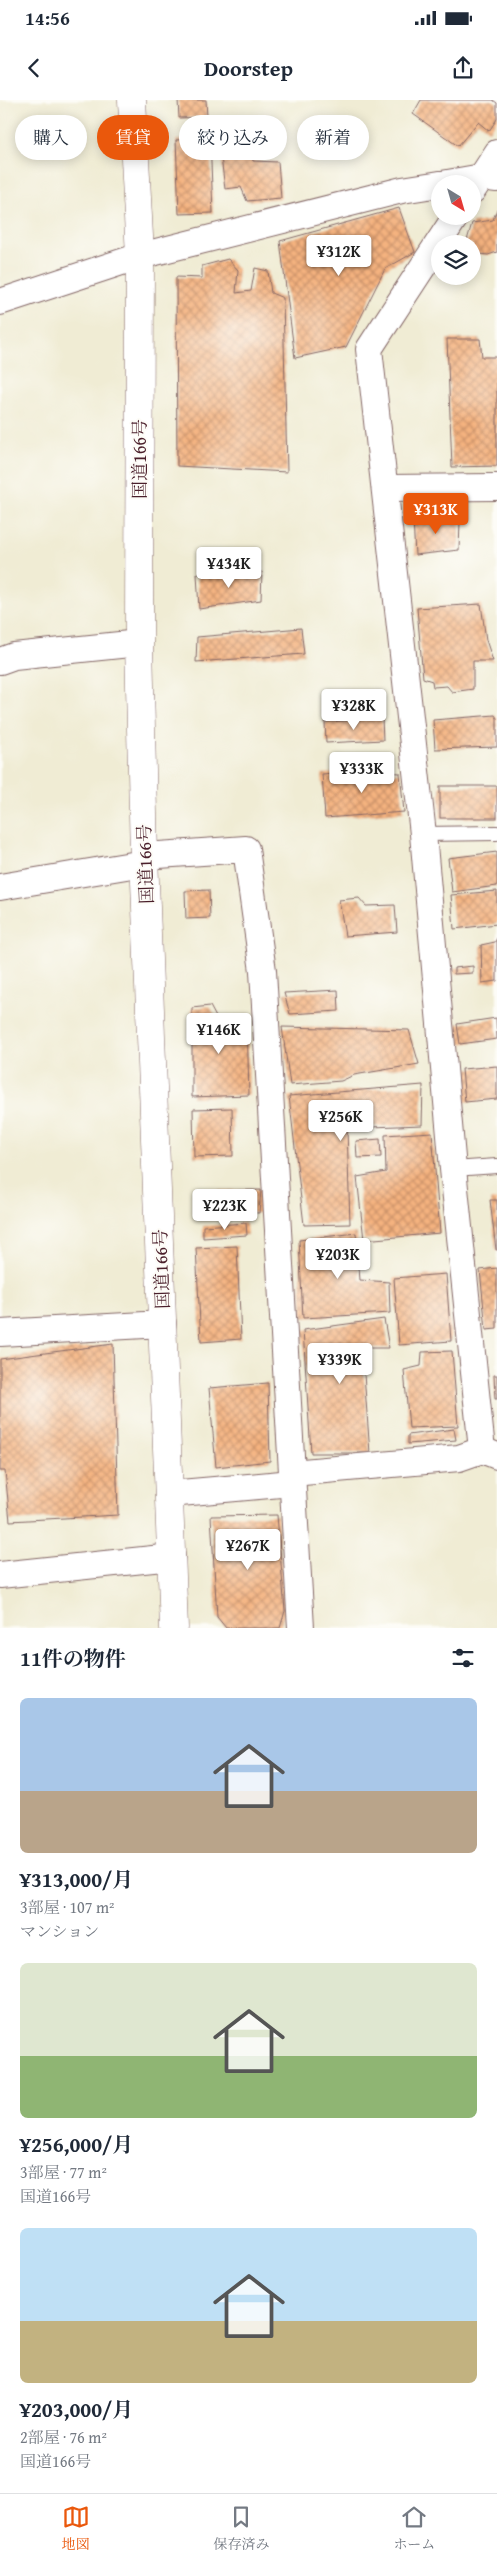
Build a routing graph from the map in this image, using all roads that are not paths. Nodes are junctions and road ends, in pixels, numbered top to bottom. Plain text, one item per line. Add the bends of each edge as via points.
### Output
1 (132, 100) edge
2 (497, 153) edge
3 (484, 182) edge
4 (431, 186) edge
5 (450, 225) edge
6 (140, 256) junction
7 (0, 302) edge
8 (497, 487) edge
9 (385, 488) junction
10 (139, 643) junction
11 (0, 661) edge
12 (497, 833) edge
13 (423, 834) junction
14 (144, 859) junction
15 (0, 887) edge
16 (497, 1166) edge
17 (453, 1169) junction
18 (163, 1324) junction
19 (0, 1333) edge
20 (490, 1453) edge
21 (292, 1478) junction
22 (169, 1494) junction
23 (172, 1557) junction
24 (0, 1575) edge
25 (174, 1628) edge
26 (301, 1628) edge

1 - 6 highway, 国道166号
2 - 3 street
4 - 6 street
5 - 9 street via 369,349
6 - 7 street
6 - 10 highway, 国道166号
8 - 9 street
9 - 13 street
10 - 11 street via 14,656
10 - 14 highway, 国道166号
12 - 13 lane
13 - 17 street
14 - 15 street
14 - 18 highway, 国道166号
14 - 21 street via 246,849 264,970
16 - 17 lane
17 - 20 street
18 - 19 street
18 - 22 highway, 国道166号
20 - 21 street
21 - 22 street
21 - 26 street
22 - 23 highway, 国道166号
23 - 24 street
23 - 25 highway, 国道166号

